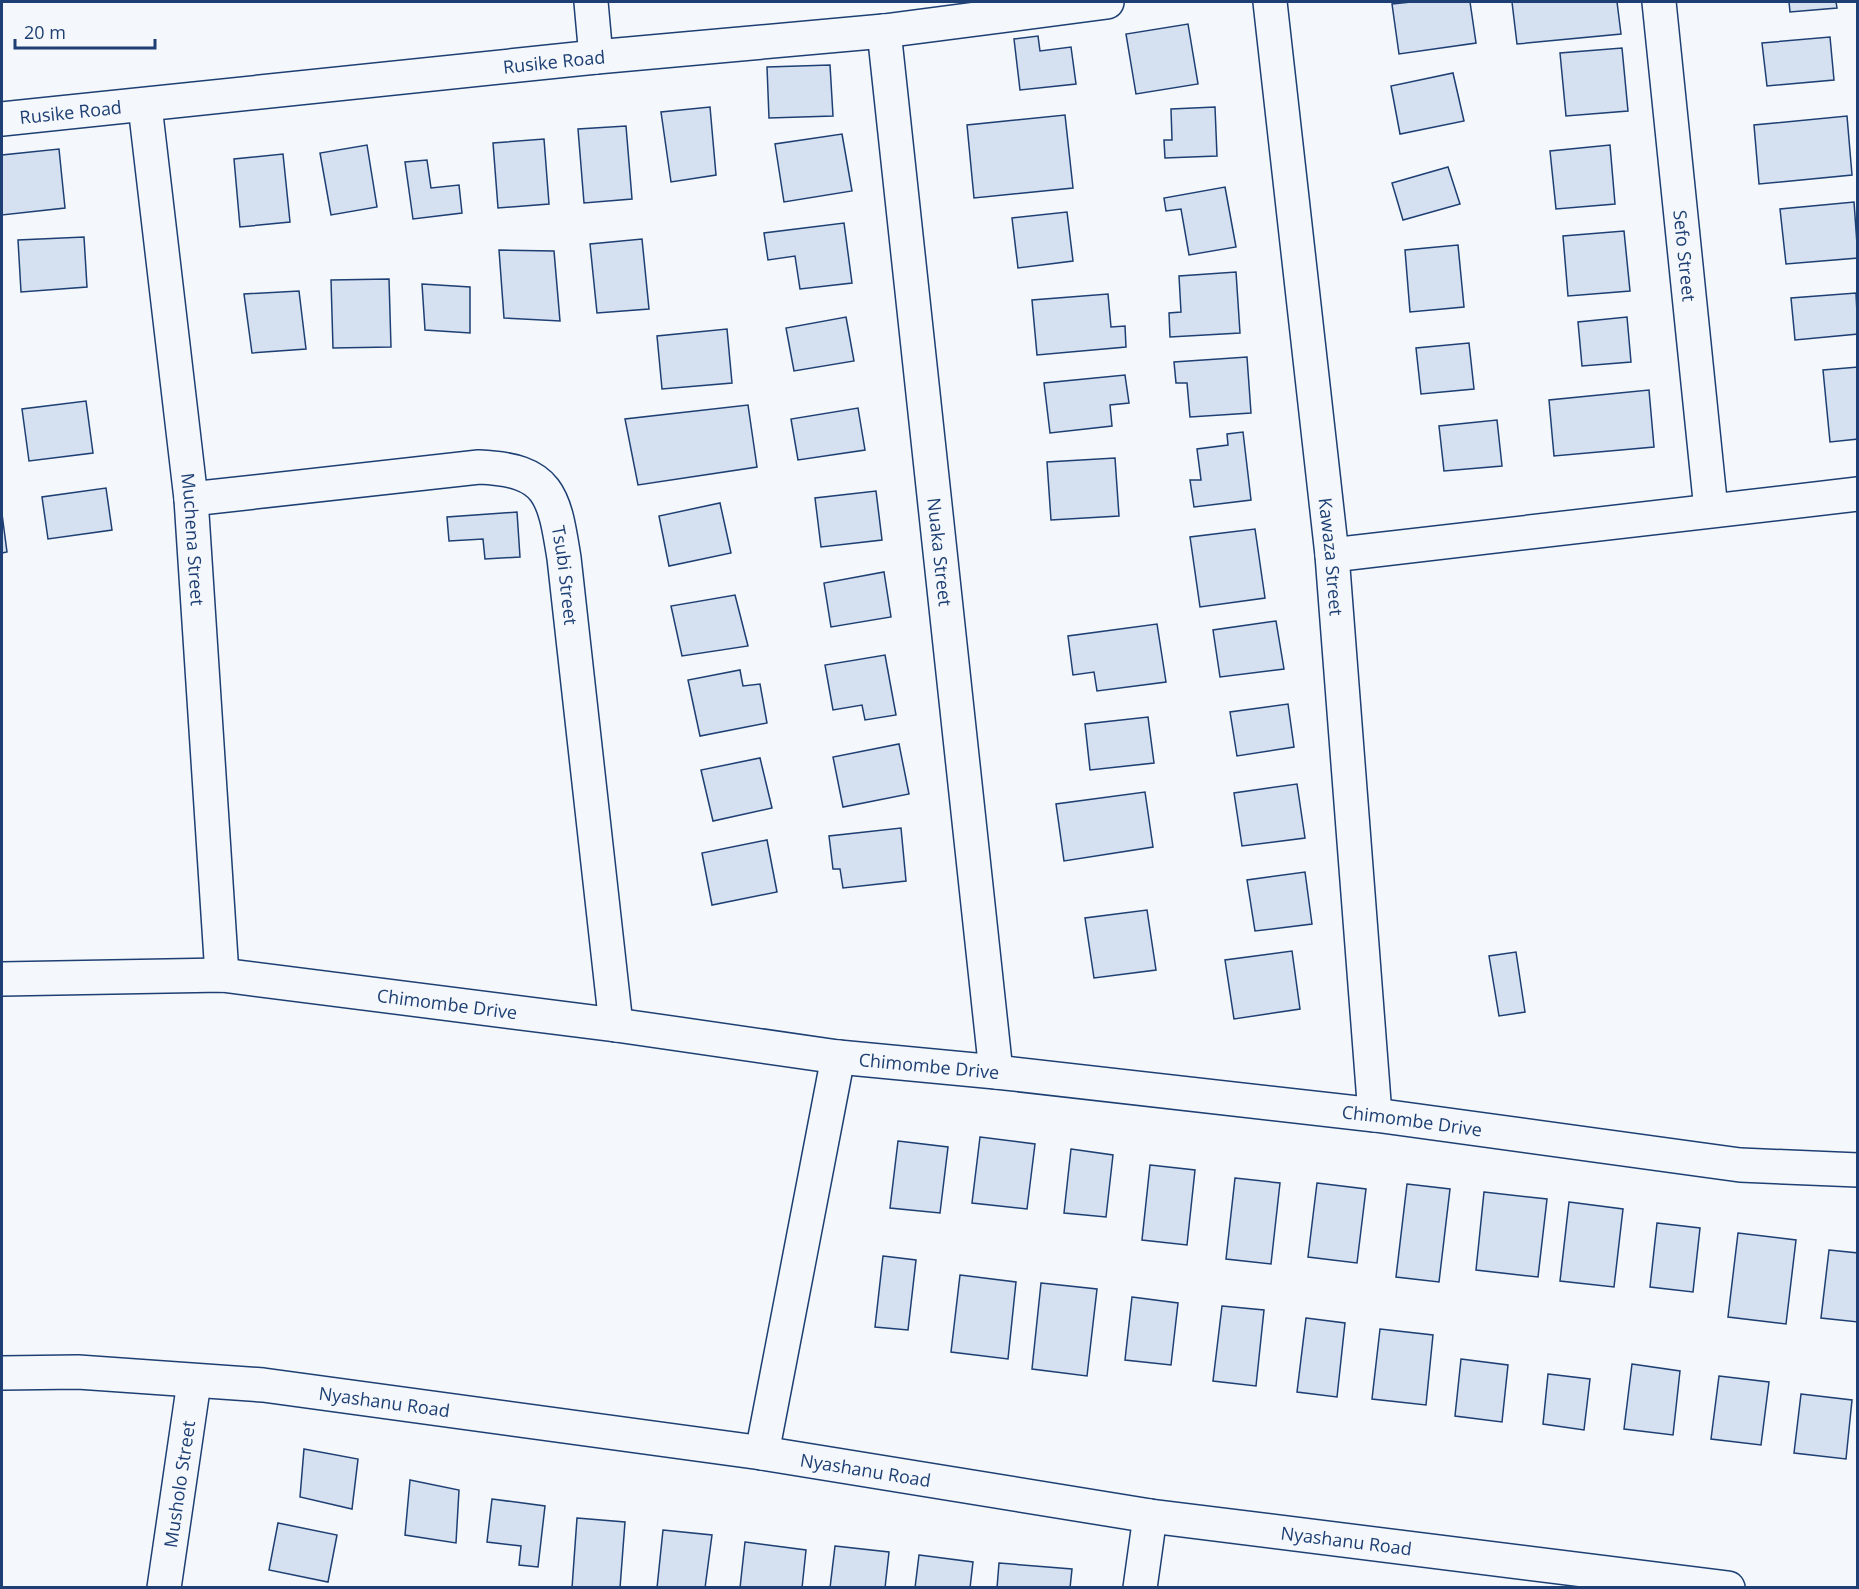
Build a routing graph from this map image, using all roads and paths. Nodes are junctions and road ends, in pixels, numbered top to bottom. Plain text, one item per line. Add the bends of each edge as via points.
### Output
1 (591, 2) edge
2 (1107, 2) edge
3 (1270, 2) edge
4 (1659, 2) edge
5 (884, 31) junction
6 (596, 57) junction
7 (144, 106) junction
8 (2, 119) edge
9 (1857, 494) edge
10 (191, 499) junction
11 (1711, 510) junction
12 (1332, 555) junction
13 (222, 975) junction
14 (2, 979) edge
15 (616, 1025) junction
16 (838, 1057) junction
17 (996, 1071) junction
18 (1375, 1115) junction
19 (1857, 1170) edge
20 (2, 1373) edge
21 (194, 1382) junction
22 (762, 1453) junction
23 (1150, 1516) junction
24 (164, 1587) edge
25 (1140, 1587) edge
26 (1728, 1587) edge

1 - 6 street
2 - 5 street, Rusike Road
3 - 12 street, Kawaza Street
4 - 11 street, Sefo Street
5 - 6 street, Rusike Road
5 - 17 street, Nuaka Street
6 - 7 street, Rusike Road
7 - 8 street, Rusike Road
7 - 10 street, Muchena Street
9 - 11 street
10 - 13 street, Muchena Street
10 - 15 street, Tsubi Street via 479,467 507,468 530,476 546,491 557,512 564,558
11 - 12 street
12 - 18 street, Kawaza Street
13 - 14 street, Chimombe Drive
13 - 15 street, Chimombe Drive
15 - 16 street, Chimombe Drive
16 - 17 street, Chimombe Drive
16 - 22 street
17 - 18 street, Chimombe Drive
18 - 19 street, Chimombe Drive via 1740,1166
20 - 21 street, Nyashanu Road via 78,1372
21 - 22 street, Nyashanu Road via 263,1386
21 - 24 street, Musholo Street
22 - 23 street, Nyashanu Road
23 - 25 street
23 - 26 street, Nyashanu Road

